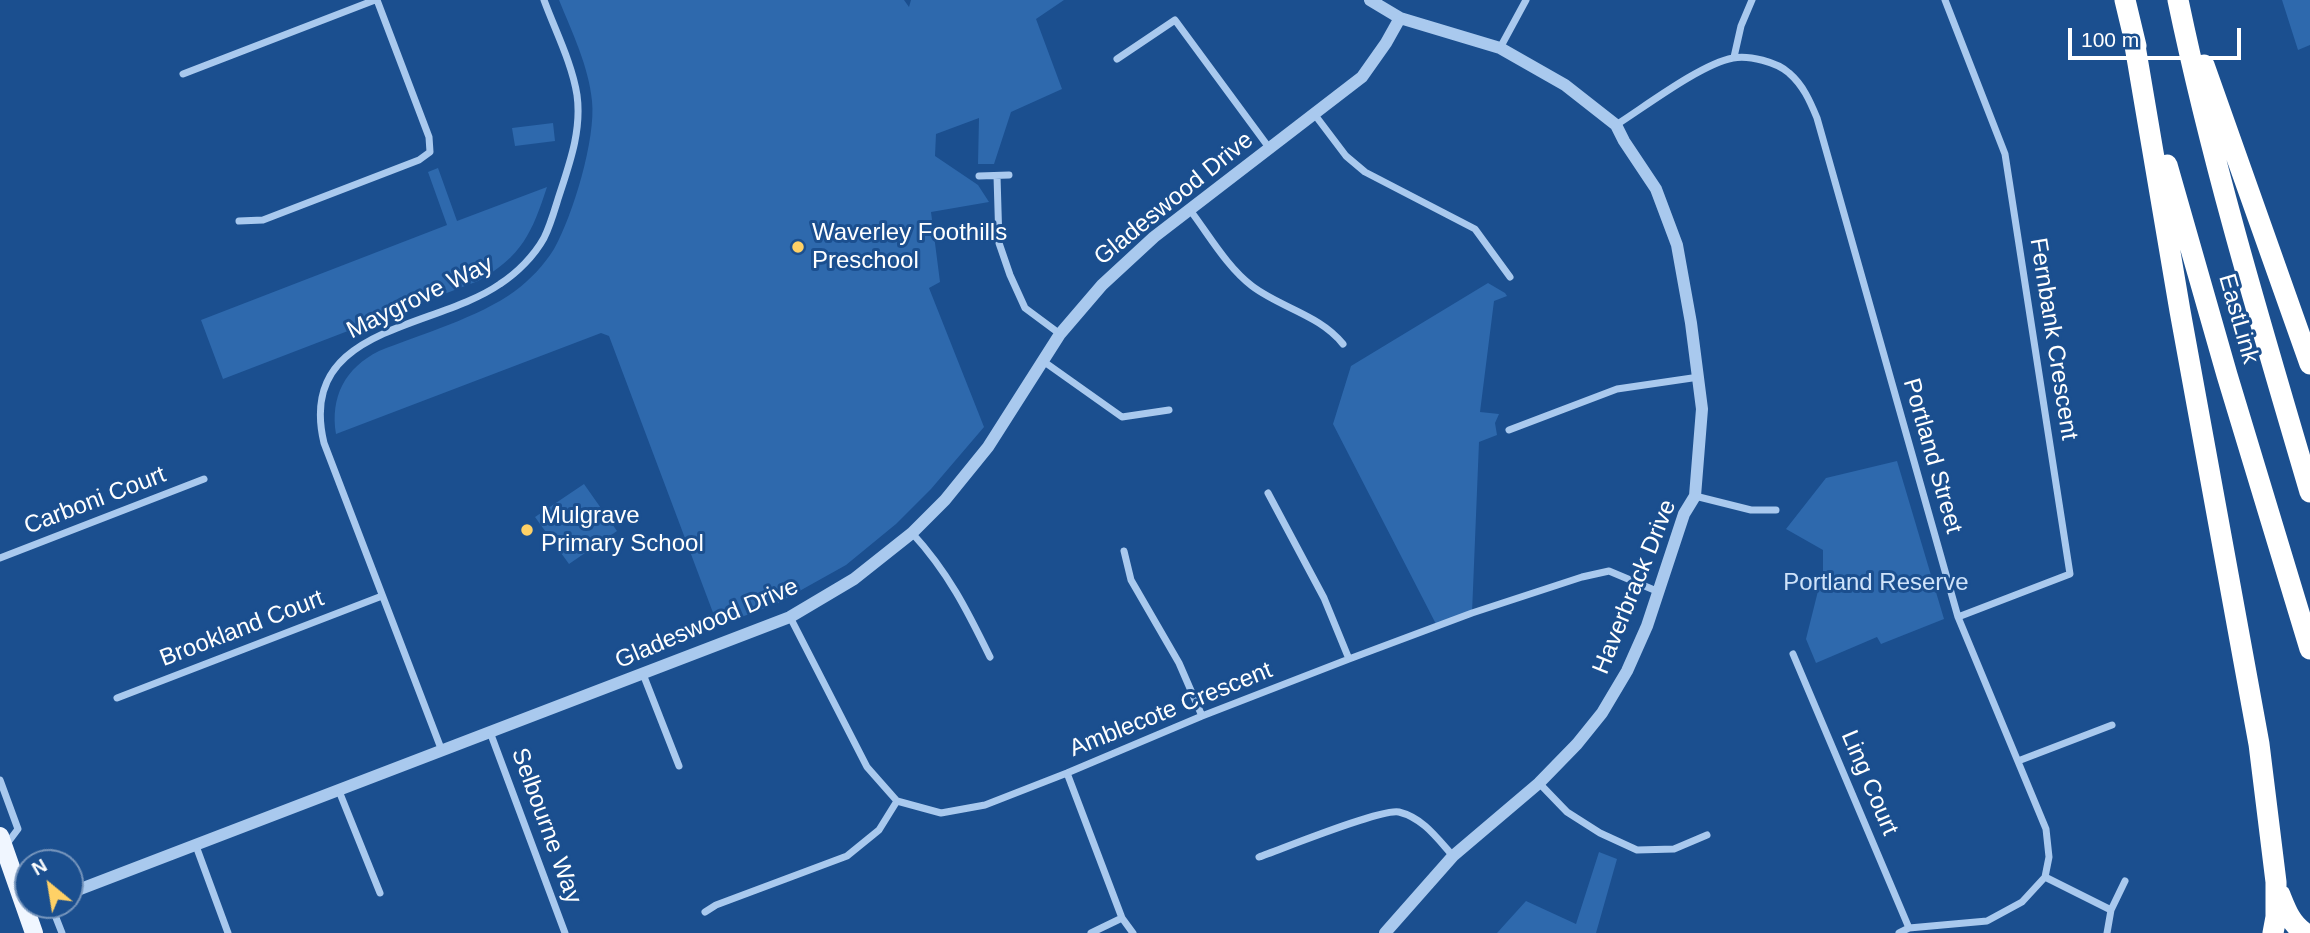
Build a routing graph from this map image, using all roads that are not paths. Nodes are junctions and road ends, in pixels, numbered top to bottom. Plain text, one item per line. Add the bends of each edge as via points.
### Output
1 (376, 0) edge
2 (544, 0) edge
3 (1370, 0) edge
4 (1526, 0) edge
5 (1752, 0) edge
6 (1945, 0) edge
7 (2125, 0) edge
8 (2180, 0) edge
9 (1400, 18) junction
10 (2133, 34) junction
11 (1500, 48) junction
12 (1734, 57) junction
13 (1117, 59) dead end
14 (183, 74) dead end
15 (1315, 115) junction
16 (1616, 125) junction
17 (1270, 149) junction
18 (1009, 175) dead end
19 (979, 176) dead end
20 (997, 176) junction
21 (1190, 211) junction
22 (239, 221) dead end
23 (1510, 276) dead end
24 (1060, 334) junction
25 (1343, 344) dead end
26 (1043, 361) junction
27 (2310, 364) edge
28 (1699, 377) junction
29 (1169, 410) dead end
30 (1509, 430) dead end
31 (204, 479) dead end
32 (2310, 492) edge
33 (1268, 493) dead end
34 (1695, 496) junction
35 (1776, 510) dead end
36 (912, 533) junction
37 (1125, 551) dead end
38 (0, 558) edge
39 (1659, 592) junction
40 (382, 596) junction
41 (790, 617) junction
42 (1958, 617) junction
43 (2310, 649) edge
44 (1793, 653) dead end
45 (990, 656) dead end
46 (1349, 659) junction
47 (643, 674) junction
48 (117, 698) dead end
49 (1202, 716) junction
50 (2112, 725) dead end
51 (490, 732) junction
52 (442, 751) junction
53 (2018, 761) junction
54 (680, 766) dead end
55 (1067, 774) junction
56 (0, 780) edge
57 (1539, 783) junction
58 (340, 791) junction
59 (897, 801) junction
60 (1707, 835) dead end
61 (2, 841) edge
62 (196, 846) junction
63 (1259, 856) dead end
64 (1453, 856) junction
65 (14, 867) edge
66 (2045, 877) junction
67 (2125, 881) dead end
68 (2276, 883) junction
69 (84, 887) edge
70 (380, 893) dead end
71 (2111, 910) junction
72 (705, 912) dead end
73 (1122, 918) junction
74 (1909, 928) junction
75 (228, 933) edge
76 (565, 933) edge
77 (1091, 933) edge
78 (1133, 933) edge
79 (1385, 933) edge
80 (1899, 933) edge
81 (2107, 933) edge
82 (2273, 933) edge
83 (2305, 933) edge

1 - 14 street
1 - 22 street via 429,137 430,152 263,220
2 - 40 street, Maygrove Way via 571,70 578,109 572,155 544,239 499,285 353,349 337,365 324,393 320,414 324,443
3 - 9 street, Haverbrack Drive
4 - 11 street
5 - 12 street
6 - 42 street, Fernbank Crescent via 2005,154 2070,574
7 - 10 highway, EastLink
8 - 27 highway
8 - 32 highway, EastLink via 2226,206
9 - 11 street, Haverbrack Drive
9 - 15 street, Gladeswood Drive via 1362,77
10 - 43 highway, EastLink via 2227,375
10 - 68 highway via 2259,744
11 - 16 street, Haverbrack Drive via 1565,85
12 - 16 street via 1708,66
12 - 42 street, Portland Street via 1764,61 1787,71 1805,92 1817,118
13 - 17 street via 1175,20
15 - 17 street, Gladeswood Drive
15 - 23 street via 1346,156 1365,172 1475,229
16 - 28 street, Haverbrack Drive via 1656,189 1677,245
17 - 21 street, Gladeswood Drive
18 - 20 street
19 - 20 street
20 - 24 street via 999,243 1010,275 1025,308
21 - 24 street, Gladeswood Drive via 1102,285
21 - 25 street via 1252,286 1332,330
24 - 26 street, Gladeswood Drive
26 - 29 street via 1122,417
26 - 36 street, Gladeswood Drive via 988,447
28 - 30 street via 1617,389
28 - 34 street, Haverbrack Drive via 1702,409
31 - 38 street, Carboni Court
33 - 46 street via 1325,598
34 - 35 street via 1751,510
34 - 39 street, Haverbrack Drive via 1684,514
36 - 41 street, Gladeswood Drive via 854,579
36 - 45 street via 953,586
37 - 49 street via 1131,580 1179,663
39 - 46 street, Amblecote Crescent via 1609,571 1472,613
39 - 57 street, Haverbrack Drive via 1627,671 1602,713
40 - 48 street, Brookland Court
40 - 52 street, Maygrove Way
41 - 47 street, Gladeswood Drive
41 - 59 street via 867,767
42 - 53 street, Portland Street
44 - 74 street, Ling Court
46 - 49 street, Amblecote Crescent
47 - 51 street, Gladeswood Drive
47 - 54 street
49 - 55 street, Amblecote Crescent
50 - 53 street
51 - 52 street, Gladeswood Drive
51 - 76 street, Selbourne Way
52 - 58 street, Gladeswood Drive
53 - 66 street, Portland Street via 2046,829 2049,857
55 - 59 street, Amblecote Crescent via 985,805 941,813
55 - 73 street
56 - 61 street via 18,830
57 - 60 street via 1567,812 1637,850 1674,849
57 - 64 street, Haverbrack Drive
58 - 62 street, Gladeswood Drive
58 - 70 street
59 - 72 street via 879,830 847,856
61 - 65 main road
62 - 69 street, Gladeswood Drive
62 - 75 street
63 - 64 street via 1395,811 1426,826
64 - 79 street, Haverbrack Drive
66 - 71 street
66 - 74 street via 2022,902 1987,921
67 - 71 street
68 - 82 highway
68 - 83 highway via 2287,914
71 - 81 street
73 - 77 street
73 - 78 street
74 - 80 street

